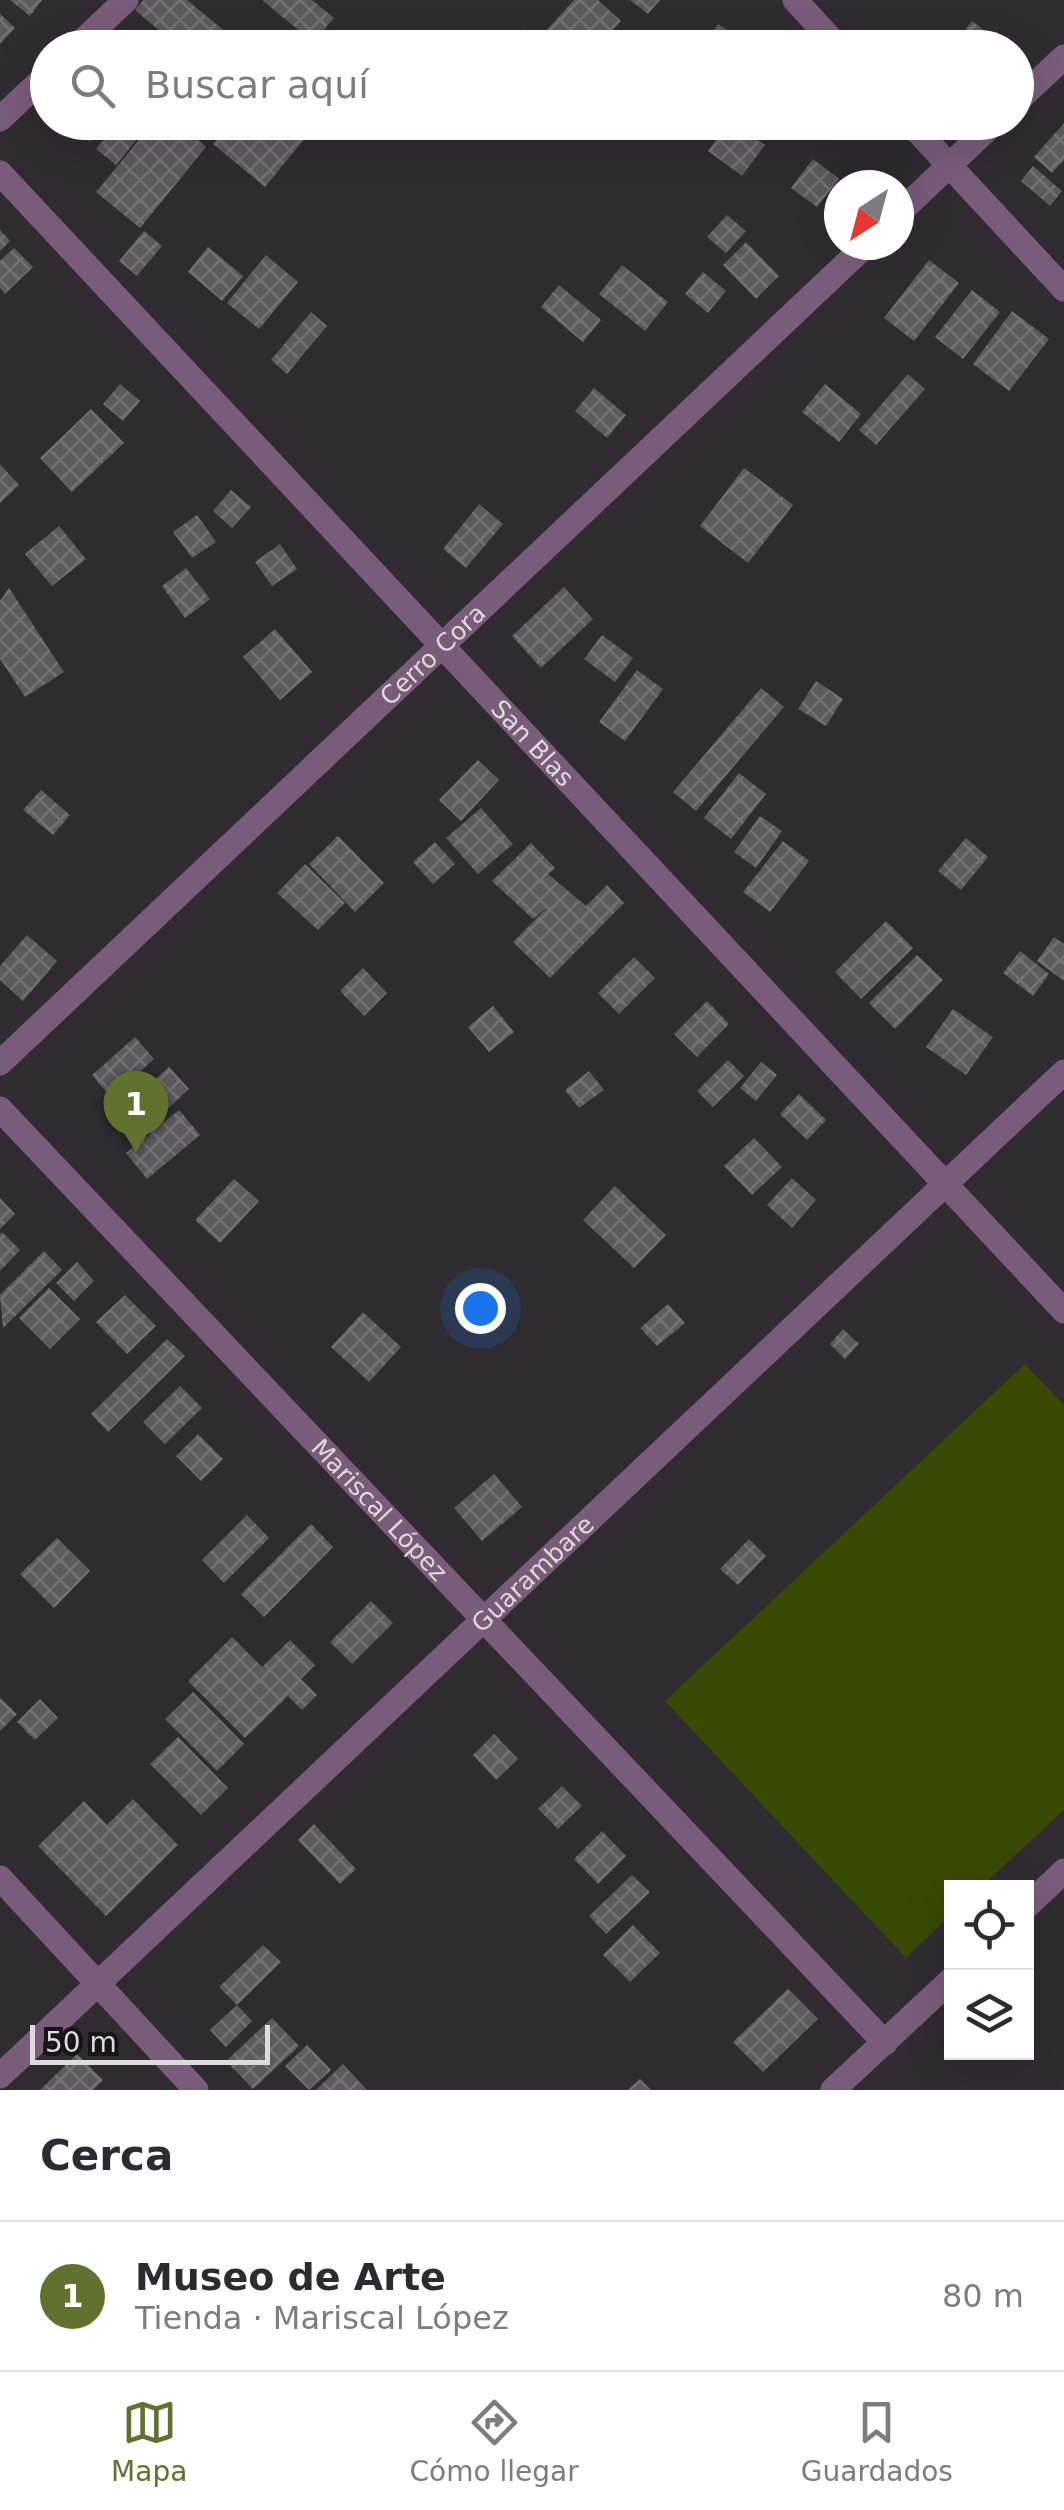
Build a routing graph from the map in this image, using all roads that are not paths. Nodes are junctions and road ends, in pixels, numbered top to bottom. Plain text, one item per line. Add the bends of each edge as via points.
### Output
1 (126, 0) edge
2 (795, 0) edge
3 (94, 30) edge
4 (823, 30) edge
5 (1064, 58) edge
6 (1034, 86) edge
7 (30, 91) edge
8 (0, 119) edge
9 (926, 140) edge
10 (977, 140) edge
11 (950, 166) junction
12 (0, 173) edge
13 (914, 200) edge
14 (850, 260) edge
15 (1064, 288) edge
16 (442, 646) junction
17 (0, 1063) edge
18 (1064, 1072) edge
19 (0, 1109) edge
20 (946, 1184) junction
21 (1064, 1311) edge
22 (484, 1619) junction
23 (1064, 1871) edge
24 (0, 1878) edge
25 (1034, 1899) edge
26 (97, 1984) junction
27 (944, 1987) edge
28 (885, 2043) junction
29 (0, 2076) edge
30 (196, 2090) edge
31 (833, 2090) edge

1 - 3 street
2 - 4 street
5 - 6 street
7 - 8 street
9 - 11 street
10 - 11 street
11 - 13 street
11 - 15 street
12 - 16 street, San Blas
14 - 16 street, Cerro Cora
16 - 17 street, Cerro Cora
16 - 20 street, San Blas
18 - 20 street, Guarambare
19 - 22 street, Mariscal López
20 - 21 street, San Blas
20 - 22 street, Guarambare
22 - 26 street, Guarambare
22 - 28 street, Mariscal López
23 - 25 street
24 - 26 street
26 - 29 street, Guarambare
26 - 30 street
27 - 28 street
28 - 31 street

